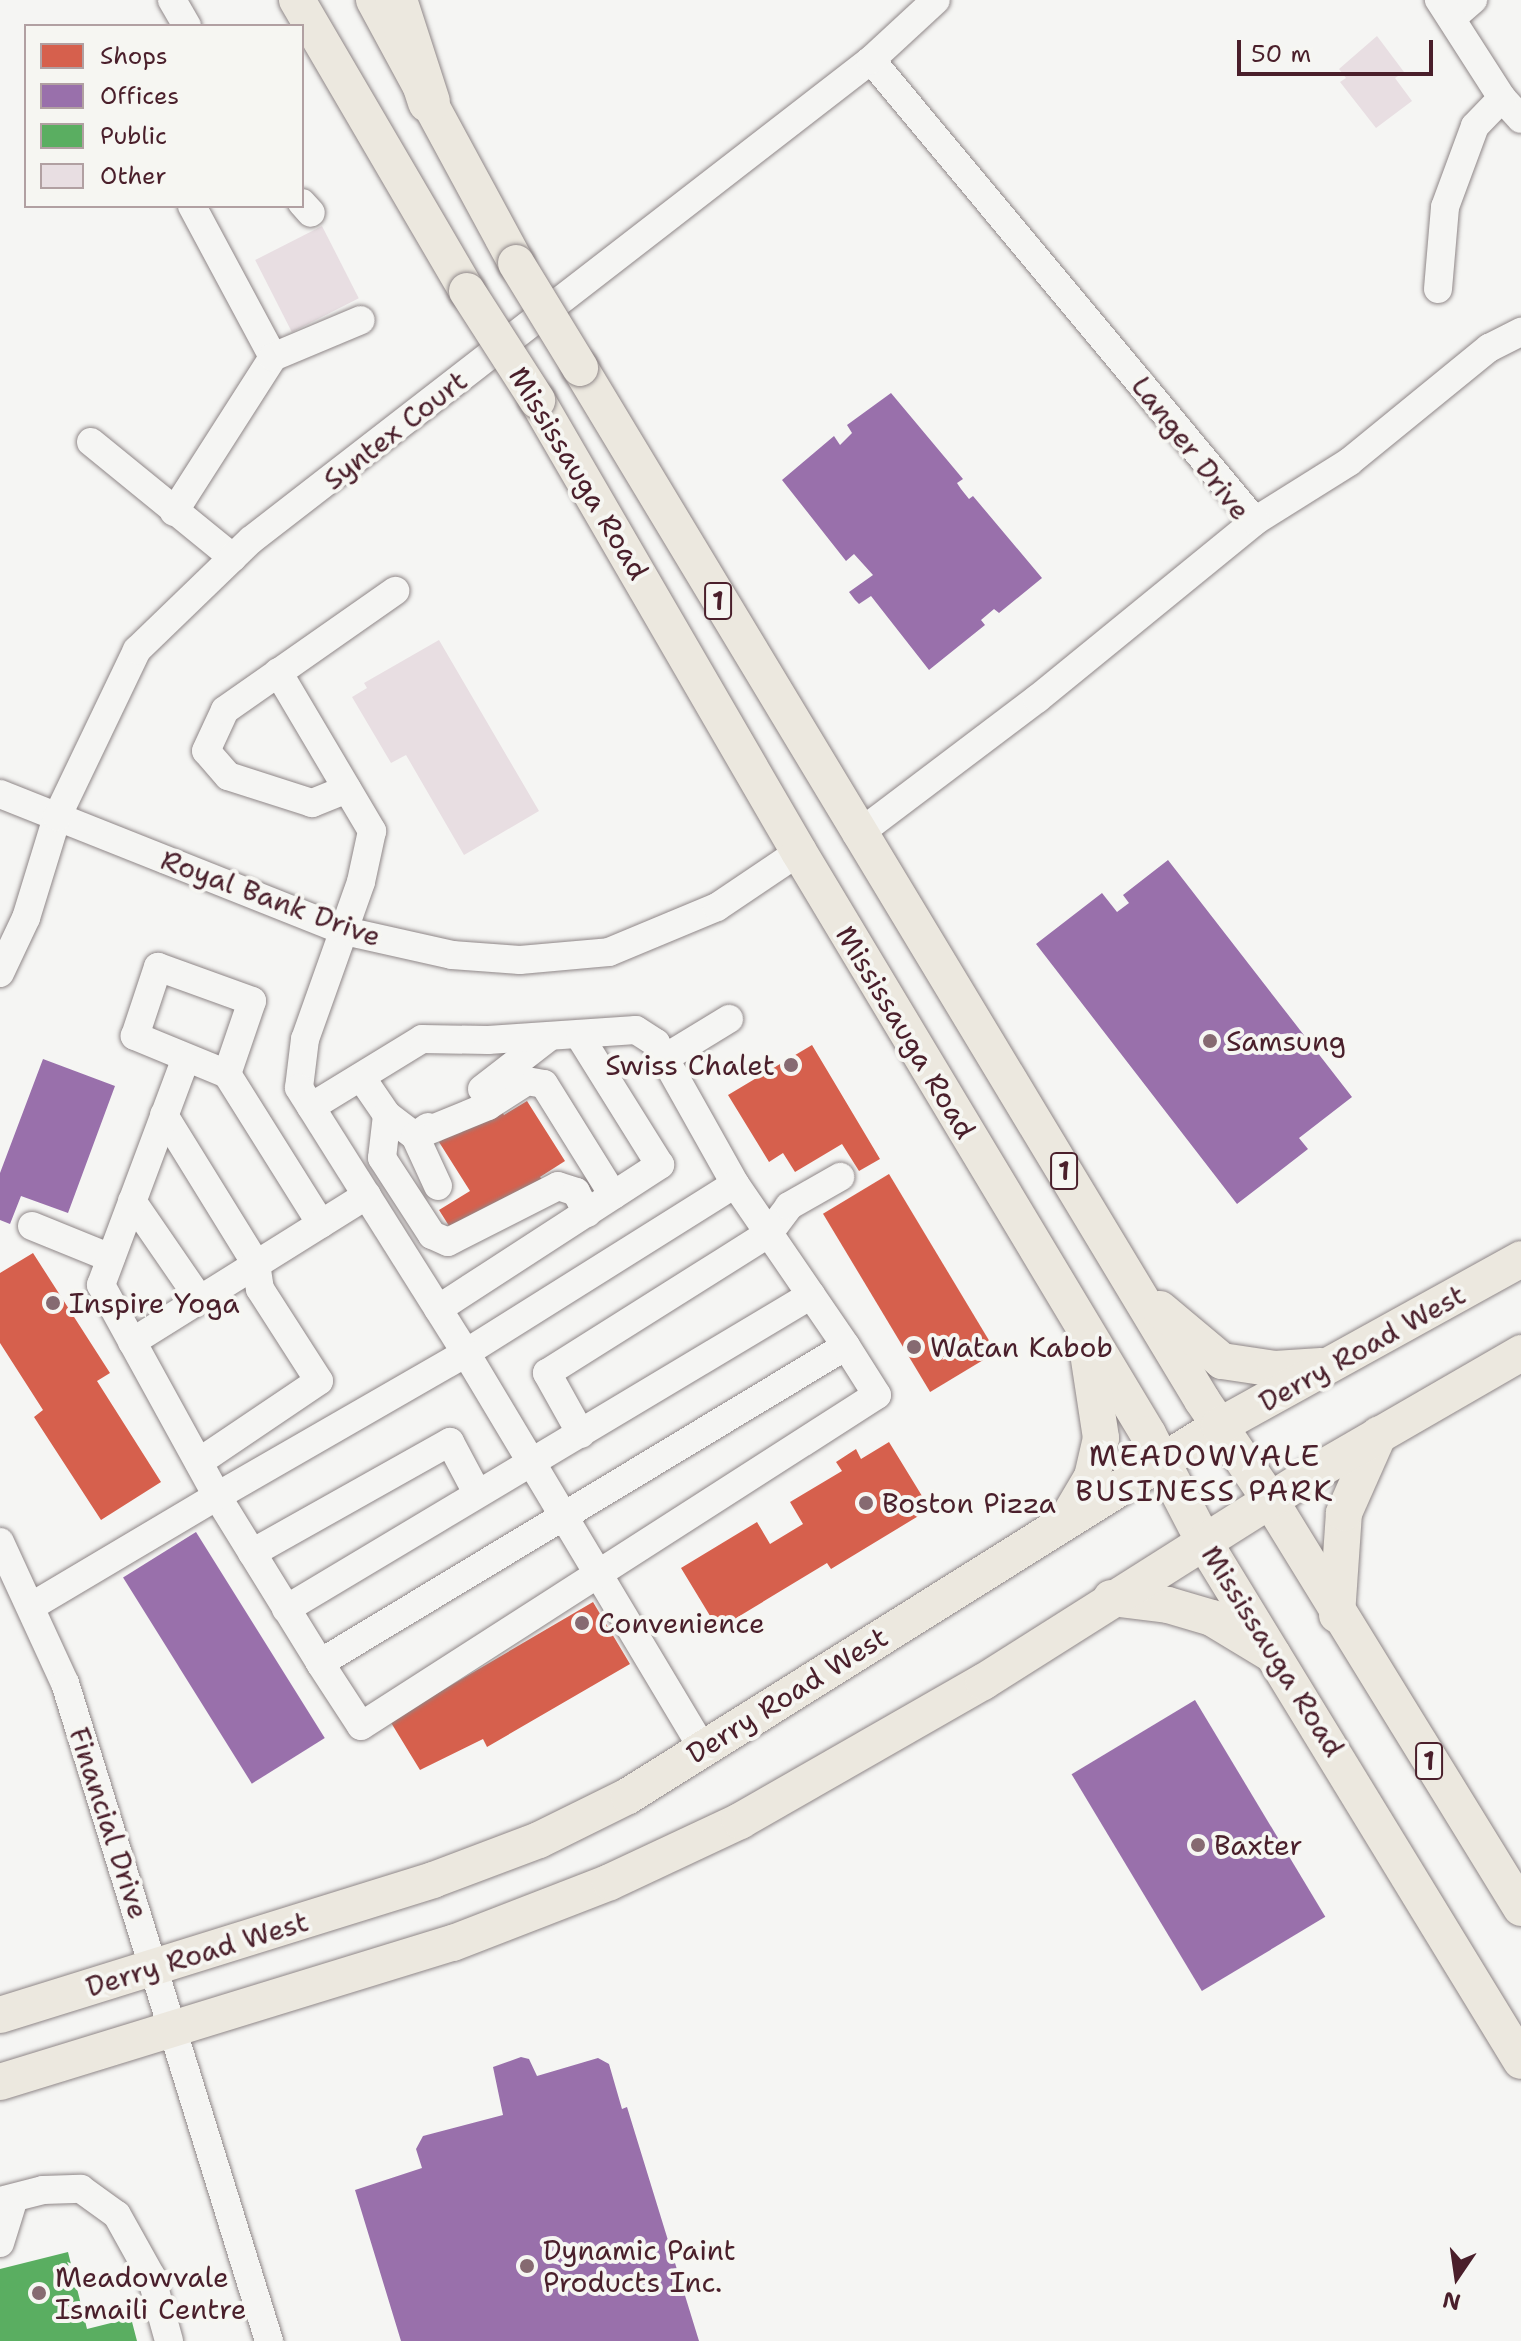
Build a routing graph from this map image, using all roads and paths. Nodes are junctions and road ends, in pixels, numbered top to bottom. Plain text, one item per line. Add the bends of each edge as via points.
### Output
1 (172, 0) edge
2 (297, 0) edge
3 (374, 0) edge
4 (396, 0) edge
5 (936, 0) edge
6 (1455, 6) edge
7 (186, 24) edge
8 (871, 60) junction
9 (1502, 98) junction
10 (429, 102) junction
11 (1521, 119) edge
12 (193, 208) edge
13 (1438, 289) dead end
14 (361, 320) dead end
15 (1521, 332) edge
16 (273, 357) junction
17 (91, 442) dead end
18 (174, 512) junction
19 (1255, 521) junction
20 (233, 558) junction
21 (395, 591) dead end
22 (278, 672) junction
23 (347, 789) junction
24 (0, 794) edge
25 (57, 817) junction
26 (857, 835) junction
27 (799, 852) junction
28 (345, 931) junction
29 (0, 973) edge
30 (729, 1019) dead end
31 (580, 1037) junction
32 (548, 1038) junction
33 (186, 1058) junction
34 (665, 1058) junction
35 (227, 1074) junction
36 (361, 1077) junction
37 (311, 1107) junction
38 (164, 1115) junction
39 (387, 1115) junction
40 (415, 1136) junction
41 (840, 1177) dead end
42 (735, 1184) junction
43 (438, 1186) dead end
44 (367, 1195) junction
45 (613, 1195) junction
46 (132, 1201) junction
47 (587, 1213) junction
48 (321, 1224) junction
49 (32, 1226) dead end
50 (769, 1233) junction
51 (111, 1258) junction
52 (1521, 1259) edge
53 (256, 1264) junction
54 (1121, 1264) junction
55 (811, 1295) junction
56 (200, 1300) junction
57 (438, 1309) junction
58 (1085, 1334) junction
59 (132, 1342) junction
60 (846, 1346) junction
61 (466, 1353) junction
62 (1521, 1353) edge
63 (1331, 1365) junction
64 (1219, 1426) junction
65 (581, 1434) junction
66 (1379, 1434) junction
67 (199, 1462) junction
68 (1164, 1463) junction
69 (531, 1464) junction
70 (476, 1491) junction
71 (217, 1496) junction
72 (1270, 1500) junction
73 (1068, 1518) junction
74 (564, 1519) junction
75 (0, 1542) edge
76 (1204, 1542) junction
77 (252, 1553) junction
78 (597, 1575) junction
79 (1111, 1598) junction
80 (32, 1606) junction
81 (286, 1609) junction
82 (1337, 1615) junction
83 (1280, 1660) junction
84 (320, 1663) junction
85 (702, 1748) junction
86 (1521, 1908) edge
87 (154, 1966) junction
88 (0, 2015) edge
89 (171, 2028) junction
90 (1521, 2061) edge
91 (0, 2082) edge
92 (7, 2199) edge
93 (0, 2243) edge
94 (169, 2341) edge
95 (269, 2341) edge

1 - 7 street
2 - 27 main road, Mississauga Road / 1, bridge
3 - 10 main road, Mississauga Road / 1
4 - 10 highway
5 - 8 street, Syntex Court
6 - 9 street
8 - 19 street, Langer Drive
8 - 20 street, Syntex Court
9 - 11 street
9 - 13 street via 1475,126 1445,207
10 - 26 main road, Mississauga Road / 1, bridge via 516,263
12 - 16 street
14 - 16 street
15 - 19 street via 1489,348 1349,462
16 - 18 street
17 - 18 street
18 - 20 street
19 - 26 street, Langer Drive via 1037,699
20 - 25 street, Syntex Court via 137,650
21 - 22 street
22 - 23 street
22 - 23 street via 225,710 206,751 228,776 312,803
23 - 28 street via 372,831
24 - 25 street, Royal Bank Drive
25 - 28 street, Royal Bank Drive
25 - 29 street, Syntex Court via 26,918
26 - 54 main road, Mississauga Road / 1
27 - 28 street, Royal Bank Drive via 717,907 609,952 520,960 452,955
27 - 58 main road, Mississauga Road / 1
28 - 37 street via 305,1039 299,1088
30 - 34 street
31 - 32 street
31 - 34 street via 636,1030 656,1043
31 - 45 street via 660,1165
32 - 36 street via 422,1039
32 - 40 street
33 - 35 street
33 - 35 street via 135,1036 158,967 252,1001
33 - 38 street
34 - 42 street
35 - 48 street
36 - 37 street
36 - 39 street
37 - 44 street
38 - 46 street
38 - 53 street
39 - 40 street
39 - 47 street via 382,1158 432,1235 448,1242 558,1186 576,1192
40 - 43 street
40 - 45 street via 488,1106 527,1081 544,1084
41 - 50 street via 789,1206
42 - 50 street
42 - 61 street
44 - 48 street
44 - 57 street
45 - 47 street
46 - 51 street
46 - 56 street
47 - 57 street
48 - 53 street
49 - 51 street
50 - 55 street
50 - 65 street via 547,1373
51 - 59 street via 101,1285
52 - 63 main road, Derry Road West
53 - 56 street
53 - 67 street via 260,1289 319,1381
54 - 63 main road via 1174,1325 1222,1361 1275,1369
54 - 64 main road, Mississauga Road / 1
55 - 60 street
55 - 65 street
56 - 59 street
57 - 61 street
58 - 68 main road, Mississauga Road / 1
58 - 73 main road via 1101,1438 1092,1477
59 - 67 street
60 - 74 street
60 - 78 street via 877,1395
61 - 69 street
61 - 71 street
62 - 66 main road
63 - 64 main road, Derry Road West
64 - 68 main road, Derry Road West
64 - 72 main road, Mississauga Road / 1
65 - 69 street
66 - 72 main road
66 - 82 main road via 1344,1513
67 - 71 street
68 - 73 main road, Derry Road West
68 - 76 main road, Mississauga Road / 1
69 - 70 street
69 - 74 street
70 - 77 street via 450,1442
70 - 81 street
71 - 77 street
71 - 80 street
72 - 76 main road
72 - 82 main road, Mississauga Road / 1
73 - 85 main road, Derry Road West via 967,1587 835,1661
74 - 78 street
74 - 84 street
75 - 80 street, Financial Drive
76 - 79 main road
76 - 83 main road, Mississauga Road / 1
77 - 81 street
78 - 84 street via 361,1726
78 - 85 street
79 - 83 main road via 1168,1605 1212,1618
79 - 89 main road via 983,1682 740,1821 610,1882 453,1943
80 - 87 street, Financial Drive via 65,1683
81 - 84 street
82 - 86 main road, Mississauga Road / 1
83 - 90 main road, Mississauga Road / 1
85 - 87 main road, Derry Road West via 628,1796 539,1840 433,1880
87 - 88 main road, Derry Road West
87 - 89 street, Financial Drive
89 - 91 main road
89 - 95 street, Financial Drive
92 - 93 street
92 - 94 street via 81,2189 117,2215 151,2276

